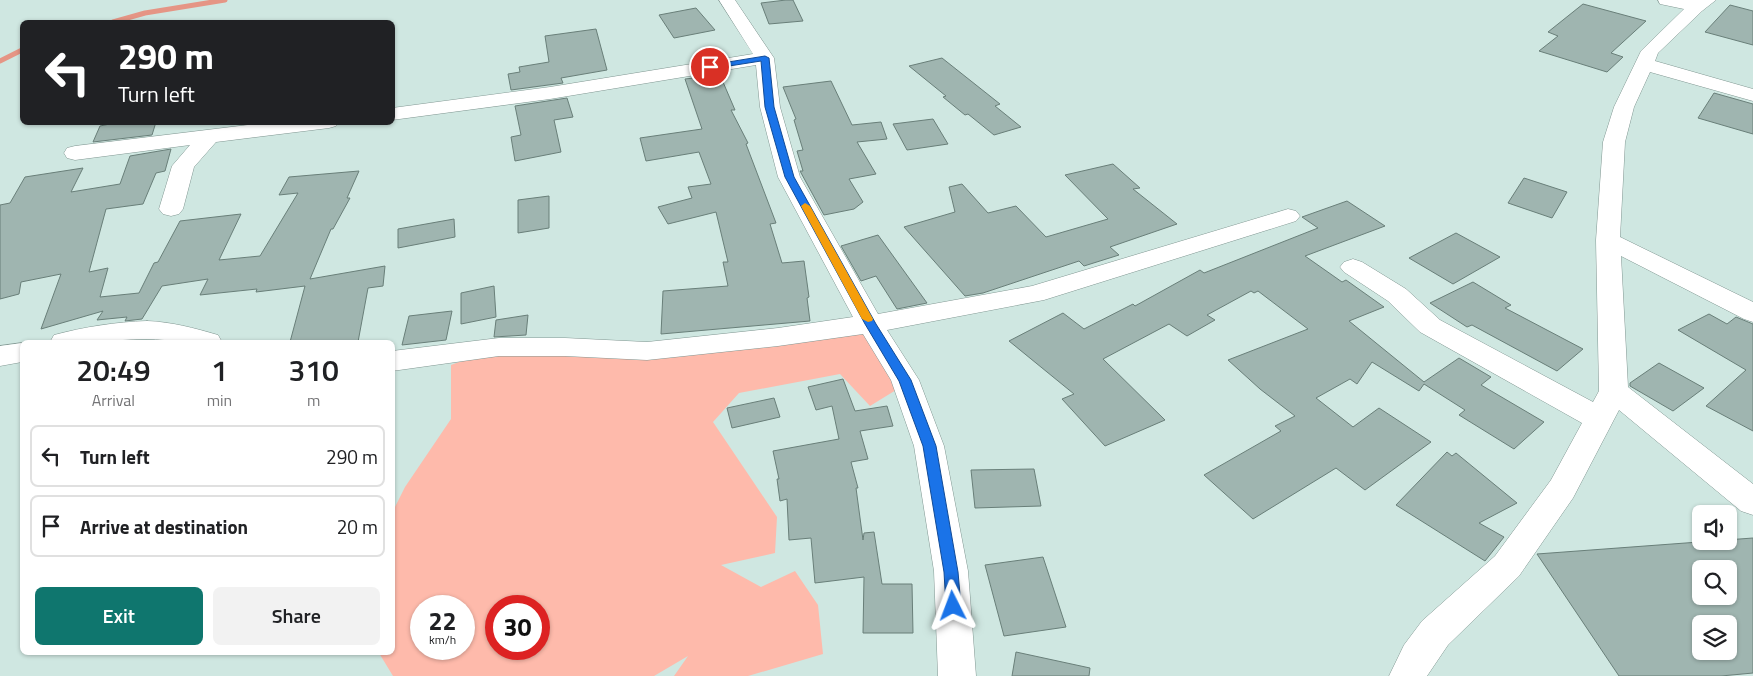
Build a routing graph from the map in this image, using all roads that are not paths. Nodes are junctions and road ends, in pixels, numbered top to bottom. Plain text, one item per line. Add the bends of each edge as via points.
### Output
1 (732, 0) edge
2 (1666, 0) edge
3 (1702, 3) edge
4 (765, 58) junction
5 (1643, 64) junction
6 (1753, 95) edge
7 (395, 114) edge
8 (170, 125) edge
9 (302, 125) edge
10 (211, 135) junction
11 (165, 143) junction
12 (75, 153) dead end
13 (171, 209) dead end
14 (1288, 216) dead end
15 (1608, 240) junction
16 (1352, 267) dead end
17 (1753, 313) edge
18 (870, 324) junction
19 (73, 340) edge
20 (202, 340) edge
21 (395, 361) edge
22 (1614, 391) junction
23 (1599, 419) junction
24 (1753, 502) edge
25 (957, 676) edge
26 (1408, 676) edge

1 - 4 street
2 - 3 street
3 - 5 street via 1657,44
4 - 7 street via 550,93
4 - 18 street via 770,107 790,177
5 - 6 street
5 - 15 street via 1624,107 1614,142
8 - 11 street
9 - 10 street
10 - 11 street
10 - 13 street via 183,166
11 - 12 street
14 - 18 street via 1035,294
15 - 17 street
15 - 22 street
16 - 23 street via 1397,296 1430,326
18 - 21 street via 647,351 499,347
18 - 25 street via 905,380 929,446 951,572
19 - 20 street via 104,333 150,330 177,332
22 - 23 street
22 - 24 street
23 - 26 street via 1562,489 1507,566 1435,633

